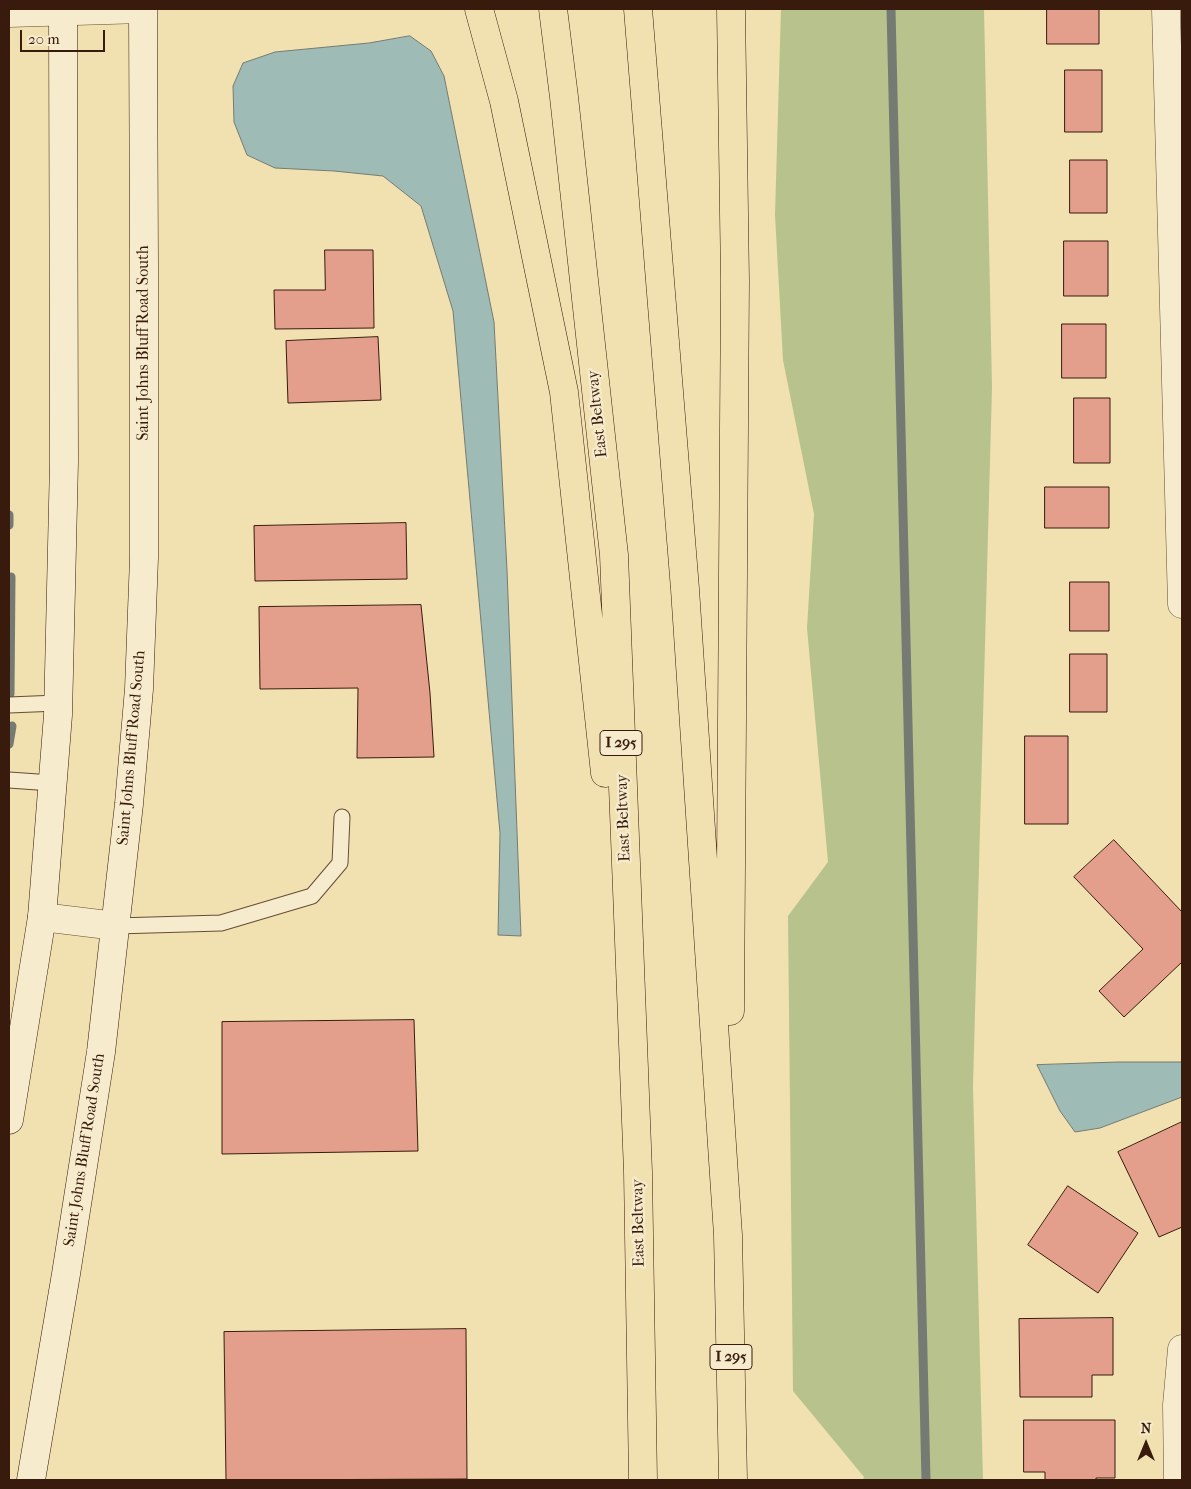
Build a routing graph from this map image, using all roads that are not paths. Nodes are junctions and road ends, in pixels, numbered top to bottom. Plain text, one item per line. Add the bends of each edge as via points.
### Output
1 (142, 9) edge
2 (479, 9) edge
3 (553, 9) edge
4 (638, 9) edge
5 (731, 9) edge
6 (1166, 9) edge
7 (63, 10) edge
8 (9, 13) edge
9 (1181, 557) edge
10 (1182, 604) edge
11 (58, 703) junction
12 (9, 705) edge
13 (9, 780) edge
14 (52, 783) junction
15 (342, 817) dead end
16 (42, 917) junction
17 (116, 926) junction
18 (632, 1020) junction
19 (9, 1120) edge
20 (728, 1235) junction
21 (1182, 1349) edge
22 (31, 1480) edge
23 (643, 1480) edge
24 (733, 1480) edge
25 (1178, 1480) edge

1 - 7 main road
1 - 17 main road, Saint Johns Bluff Road South via 144,558 139,689
2 - 18 highway via 504,102 564,392
3 - 18 highway, East Beltway / I 295 via 614,555
4 - 20 highway, I 295 via 686,599
5 - 20 highway via 735,291
6 - 9 main road
7 - 8 main road
7 - 11 main road via 64,462
9 - 10 main road
11 - 12 lane
11 - 14 main road
13 - 14 lane
14 - 16 main road
15 - 17 lane via 340,863 312,896 222,923
16 - 17 main road
16 - 19 main road
17 - 22 main road, Saint Johns Bluff Road South via 99,1061
18 - 23 highway, East Beltway / I 295
20 - 24 highway, I 295
21 - 25 main road via 1177,1405

